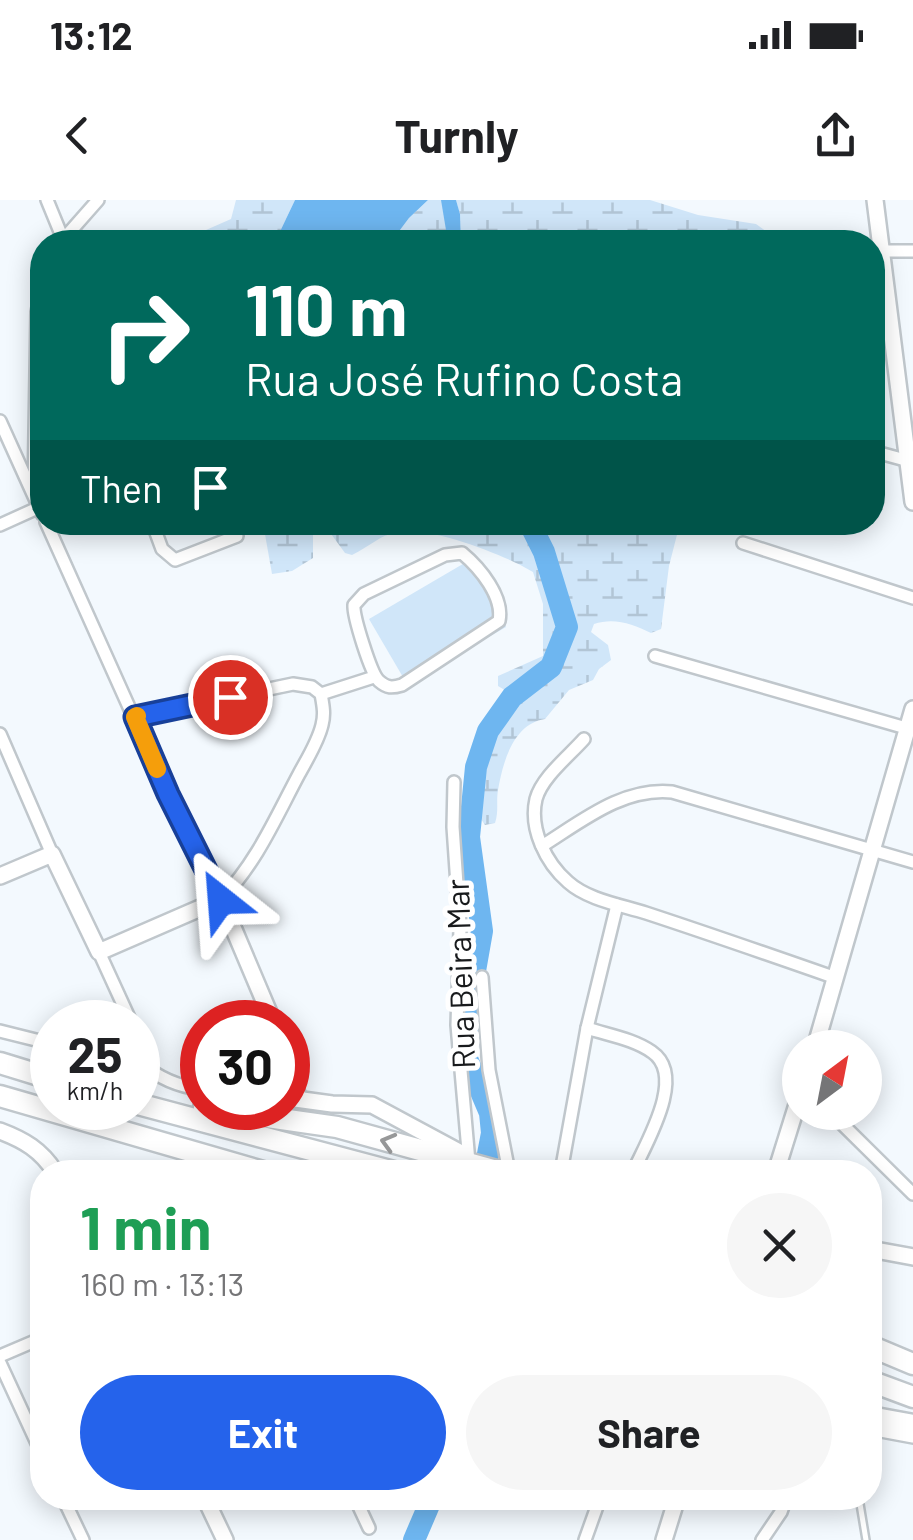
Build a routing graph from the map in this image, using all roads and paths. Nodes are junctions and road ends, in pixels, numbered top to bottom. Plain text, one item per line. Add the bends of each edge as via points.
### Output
1 (47, 200) edge
2 (98, 200) edge
3 (875, 200) edge
4 (58, 230) edge
5 (72, 230) edge
6 (879, 230) edge
7 (885, 251) edge
8 (913, 251) edge
9 (885, 274) edge
10 (885, 325) edge
11 (892, 327) junction
12 (0, 420) edge
13 (885, 455) edge
14 (909, 461) junction
15 (30, 484) edge
16 (913, 502) edge
17 (30, 514) edge
18 (0, 525) edge
19 (52, 535) edge
20 (157, 535) edge
21 (238, 536) dead end
22 (743, 544) dead end
23 (913, 598) edge
24 (654, 656) dead end
25 (374, 677) junction
26 (321, 694) junction
27 (913, 709) edge
28 (135, 717) junction
29 (911, 729) edge
30 (0, 734) edge
31 (584, 739) dead end
32 (454, 782) dead end
33 (542, 846) junction
34 (870, 850) junction
35 (52, 854) junction
36 (913, 862) edge
37 (0, 876) edge
38 (221, 900) junction
39 (617, 905) junction
40 (99, 952) junction
41 (482, 976) dead end
42 (836, 978) junction
43 (121, 1000) edge
44 (264, 1000) edge
45 (586, 1028) junction
46 (820, 1030) edge
47 (0, 1031) edge
48 (30, 1038) edge
49 (0, 1063) edge
50 (30, 1072) edge
51 (0, 1096) edge
52 (310, 1101) edge
53 (0, 1106) edge
54 (160, 1110) edge
55 (310, 1122) edge
56 (789, 1130) edge
57 (848, 1130) edge
58 (0, 1131) edge
59 (46, 1160) edge
60 (189, 1160) edge
61 (221, 1160) edge
62 (349, 1160) edge
63 (458, 1160) edge
64 (473, 1160) edge
65 (486, 1160) edge
66 (488, 1160) edge
67 (562, 1160) edge
68 (638, 1160) edge
69 (780, 1160) edge
70 (879, 1160) edge
71 (882, 1163) edge
72 (913, 1194) edge
73 (882, 1252) edge
74 (913, 1257) edge
75 (30, 1344) edge
76 (882, 1351) edge
77 (0, 1359) edge
78 (913, 1364) edge
79 (882, 1385) edge
80 (913, 1396) edge
81 (882, 1419) edge
82 (913, 1425) edge
83 (30, 1427) edge
84 (882, 1431) edge
85 (913, 1437) edge
86 (69, 1510) edge
87 (211, 1510) edge
88 (360, 1510) edge
89 (596, 1510) edge
90 (673, 1510) edge
91 (783, 1510) edge
92 (861, 1510) edge
93 (369, 1528) dead end
94 (83, 1540) edge
95 (225, 1540) edge
96 (585, 1540) edge
97 (664, 1540) edge
98 (762, 1540) edge
99 (866, 1540) edge

1 - 4 street
2 - 5 street
3 - 6 street
7 - 8 street
9 - 11 street
10 - 11 street
11 - 14 street
12 - 15 street
13 - 14 street
14 - 16 street
17 - 18 street
19 - 28 street
20 - 21 street via 175,560
22 - 23 street
24 - 29 street
25 - 25 street via 354,620 359,598 445,556 466,555 494,592 500,621 402,685 388,687
25 - 26 street
26 - 28 street via 292,684
26 - 38 street via 322,727 314,744 268,833
27 - 29 street
28 - 38 street
29 - 34 street
30 - 35 street
31 - 33 street via 537,796
32 - 65 street, Rua Beira Mar via 458,1041
33 - 34 street via 614,802 654,790
33 - 39 street via 569,884
34 - 36 street
34 - 42 street
35 - 37 street
35 - 40 street
38 - 40 street
38 - 44 street
39 - 42 street
39 - 45 street
40 - 43 street
41 - 66 street
42 - 46 street
45 - 67 street
45 - 68 street via 640,1045 666,1066 660,1111
47 - 48 street
49 - 50 highway
51 - 61 highway
52 - 64 street via 372,1105
53 - 60 highway
54 - 62 highway
63 -> 55 highway
56 - 69 street
57 - 70 street
58 - 59 street
71 - 72 street
73 - 74 street
75 - 77 street
76 - 78 highway
77 - 83 street
79 - 80 highway
81 - 82 highway
84 - 85 street
86 - 94 street
87 - 95 street
88 - 93 street
89 - 96 street
90 - 97 street
91 - 98 street
92 - 99 lane

